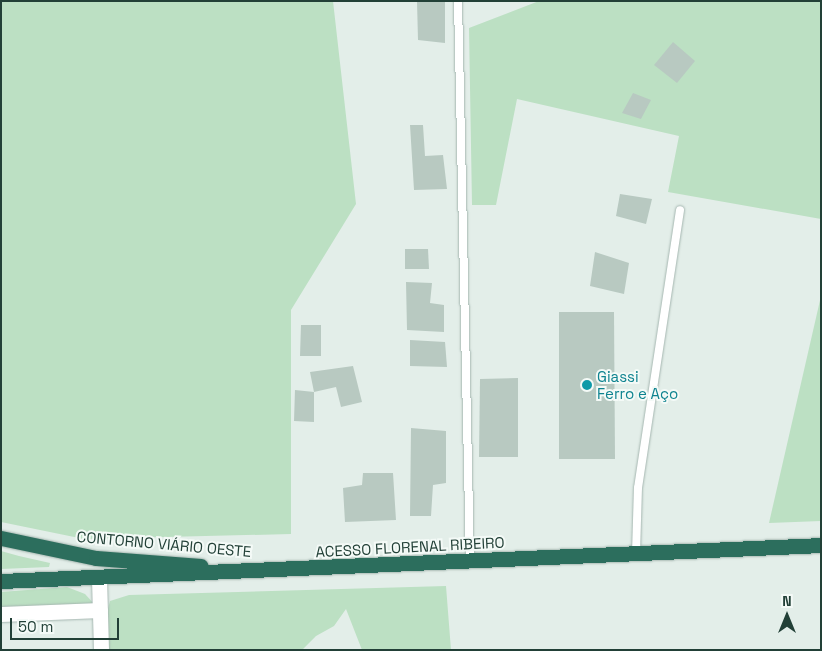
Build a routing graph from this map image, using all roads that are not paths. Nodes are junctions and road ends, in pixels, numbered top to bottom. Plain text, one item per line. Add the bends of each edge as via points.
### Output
1 (458, 1) edge
2 (680, 210) dead end
3 (1, 538) edge
4 (821, 545) edge
5 (636, 554) junction
6 (470, 561) junction
7 (265, 571) junction
8 (99, 578) junction
9 (1, 581) edge
10 (100, 610) junction
11 (1, 614) edge
12 (101, 650) edge

1 - 6 lane
2 - 5 lane via 638,488
3 - 7 highway, CONTORNO VIÁRIO OESTE via 96,558
4 - 5 highway, ACESSO FLORENAL RIBEIRO
5 - 6 highway, ACESSO FLORENAL RIBEIRO
6 - 7 highway, ACESSO FLORENAL RIBEIRO
7 - 8 highway, ACESSO FLORENAL RIBEIRO
8 - 9 highway, ACESSO FLORENAL RIBEIRO
8 - 10 street
10 - 11 street
10 - 12 street

